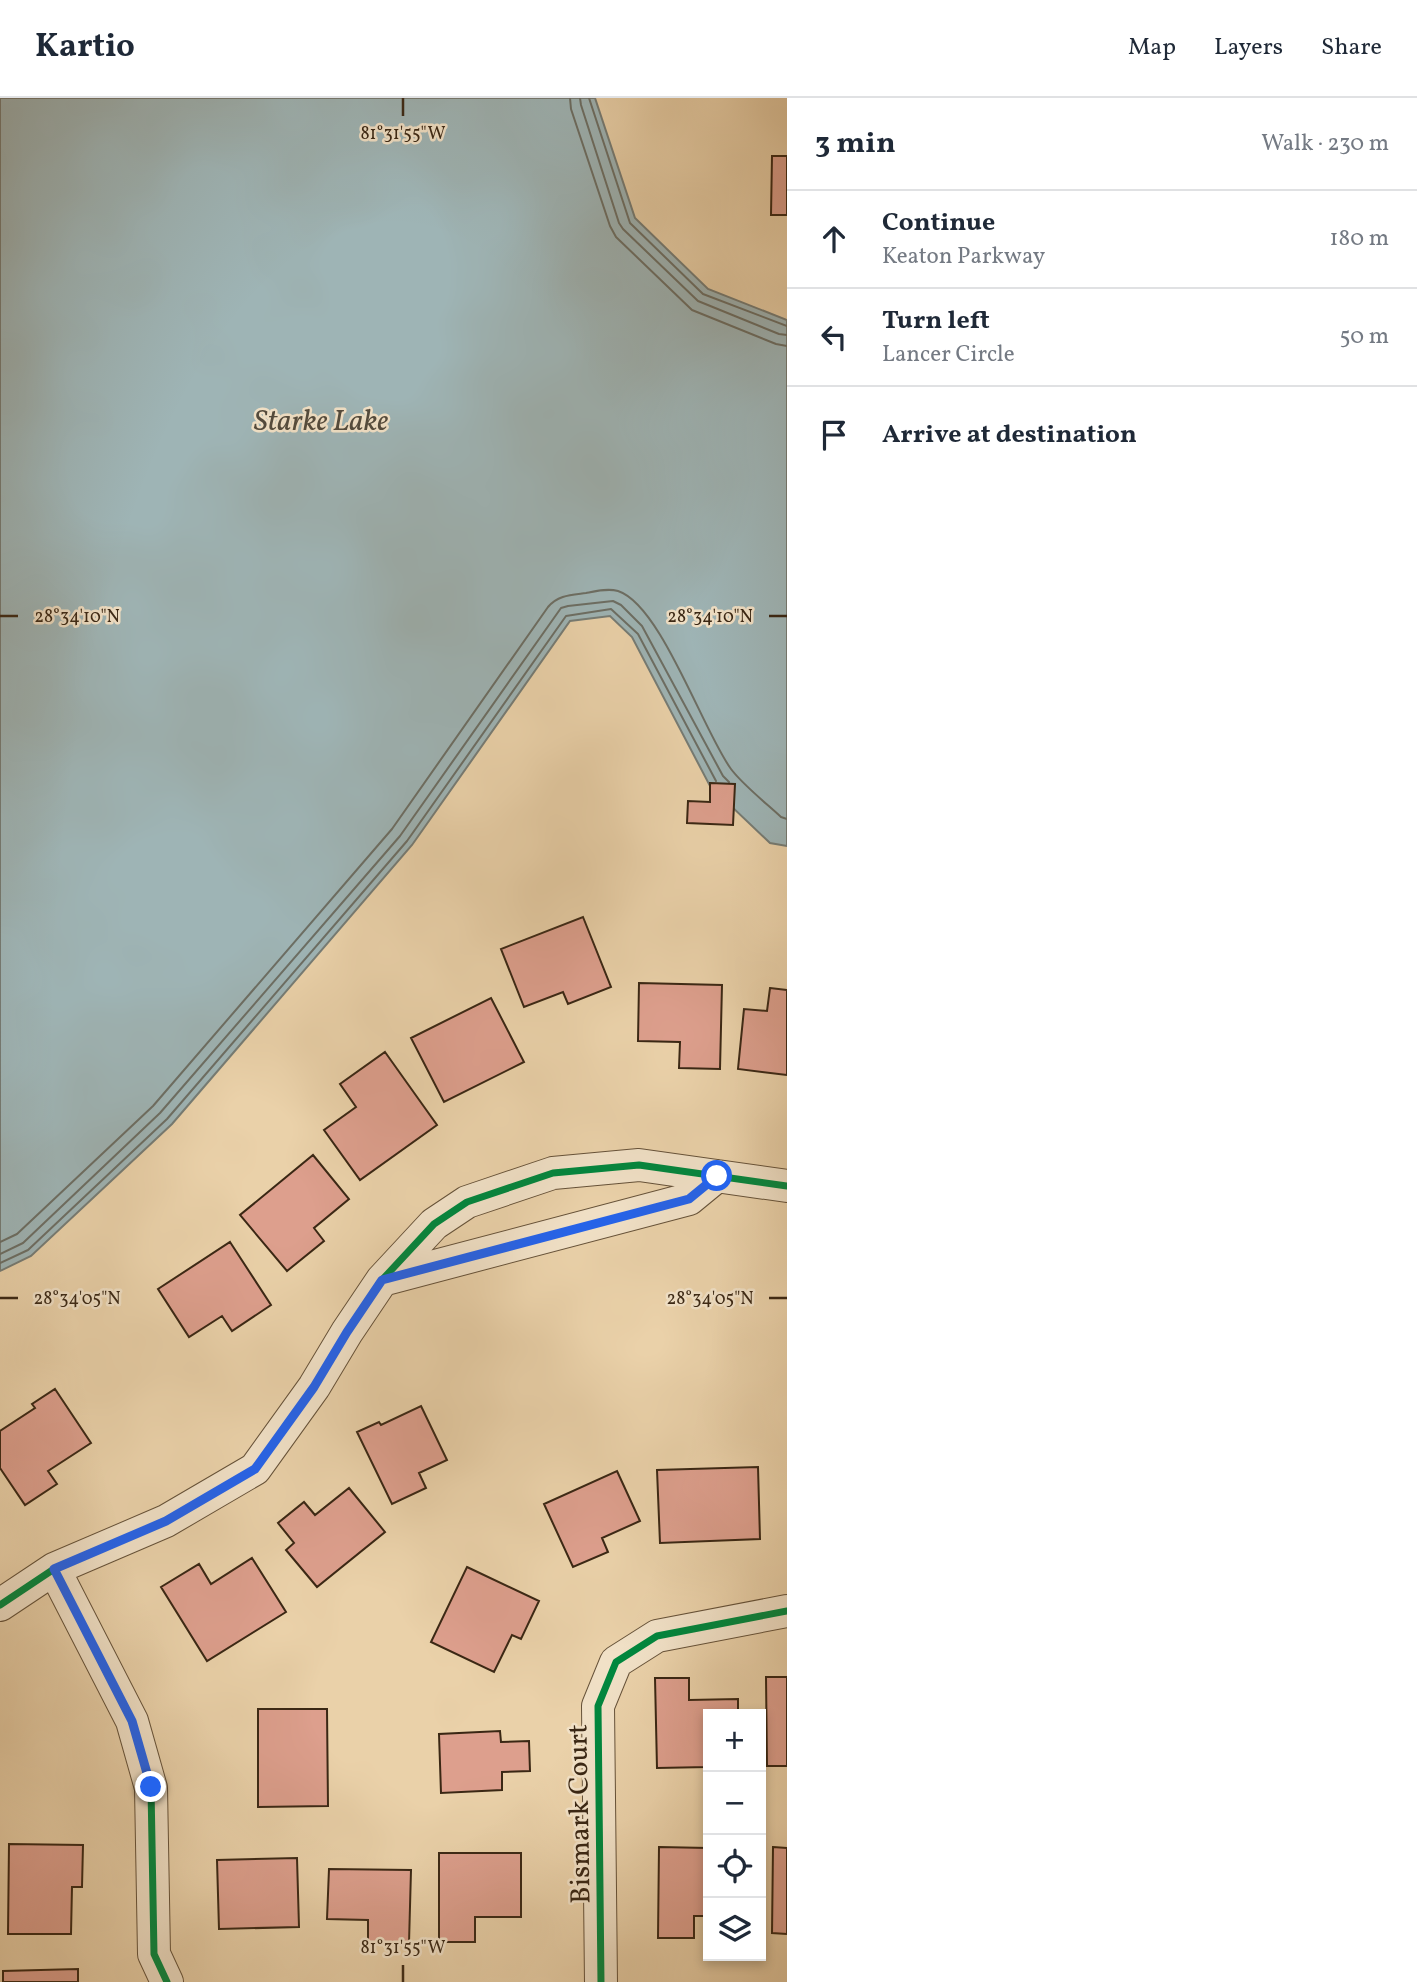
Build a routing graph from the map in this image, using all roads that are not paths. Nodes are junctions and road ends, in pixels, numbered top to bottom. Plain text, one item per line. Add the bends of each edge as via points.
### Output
1 (717, 1176) junction
2 (787, 1186) edge
3 (382, 1280) junction
4 (54, 1569) junction
5 (0, 1605) edge
6 (787, 1611) edge
7 (167, 1982) edge
8 (601, 1982) edge

1 - 2 street
1 - 3 street via 689,1199
1 - 3 street via 639,1165 553,1173 467,1202 434,1224
3 - 4 street via 255,1469 166,1521
4 - 5 street
4 - 7 street via 132,1721 151,1787 154,1954
6 - 8 street, Bismark Court via 657,1636 616,1662 598,1706

